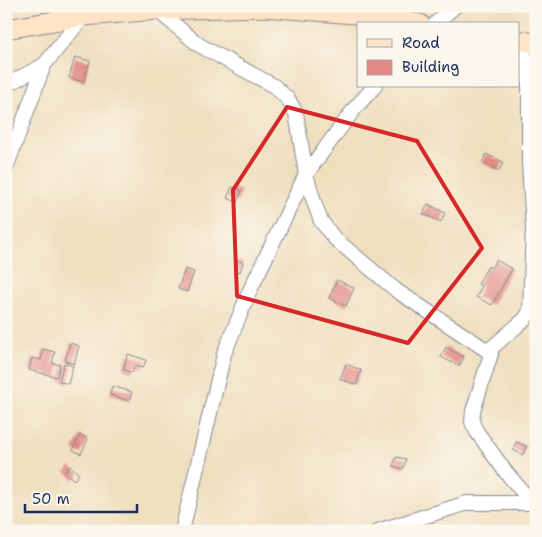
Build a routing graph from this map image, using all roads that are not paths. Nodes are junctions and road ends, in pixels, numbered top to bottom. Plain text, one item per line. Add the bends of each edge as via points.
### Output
1 (455, 6) edge
2 (157, 10) junction
3 (84, 16) junction
4 (407, 22) edge
5 (437, 22) edge
6 (6, 29) edge
7 (525, 41) edge
8 (44, 64) junction
9 (6, 84) edge
10 (373, 88) edge
11 (6, 168) edge
12 (306, 174) junction
13 (488, 351) junction
14 (534, 504) edge
15 (182, 531) edge
16 (378, 531) edge

1 - 5 street
2 - 3 street
2 - 4 street via 263,7 355,14
2 - 12 street via 198,45 274,86 288,99 296,114
3 - 6 street
3 - 8 street
7 - 13 street via 533,228 530,311 526,320
8 - 9 street
8 - 11 street
10 - 12 street
12 - 13 street via 321,221 334,238 397,291
12 - 15 street via 250,290 224,354
13 - 14 street via 492,358 472,422 505,471
14 - 16 street via 467,503

